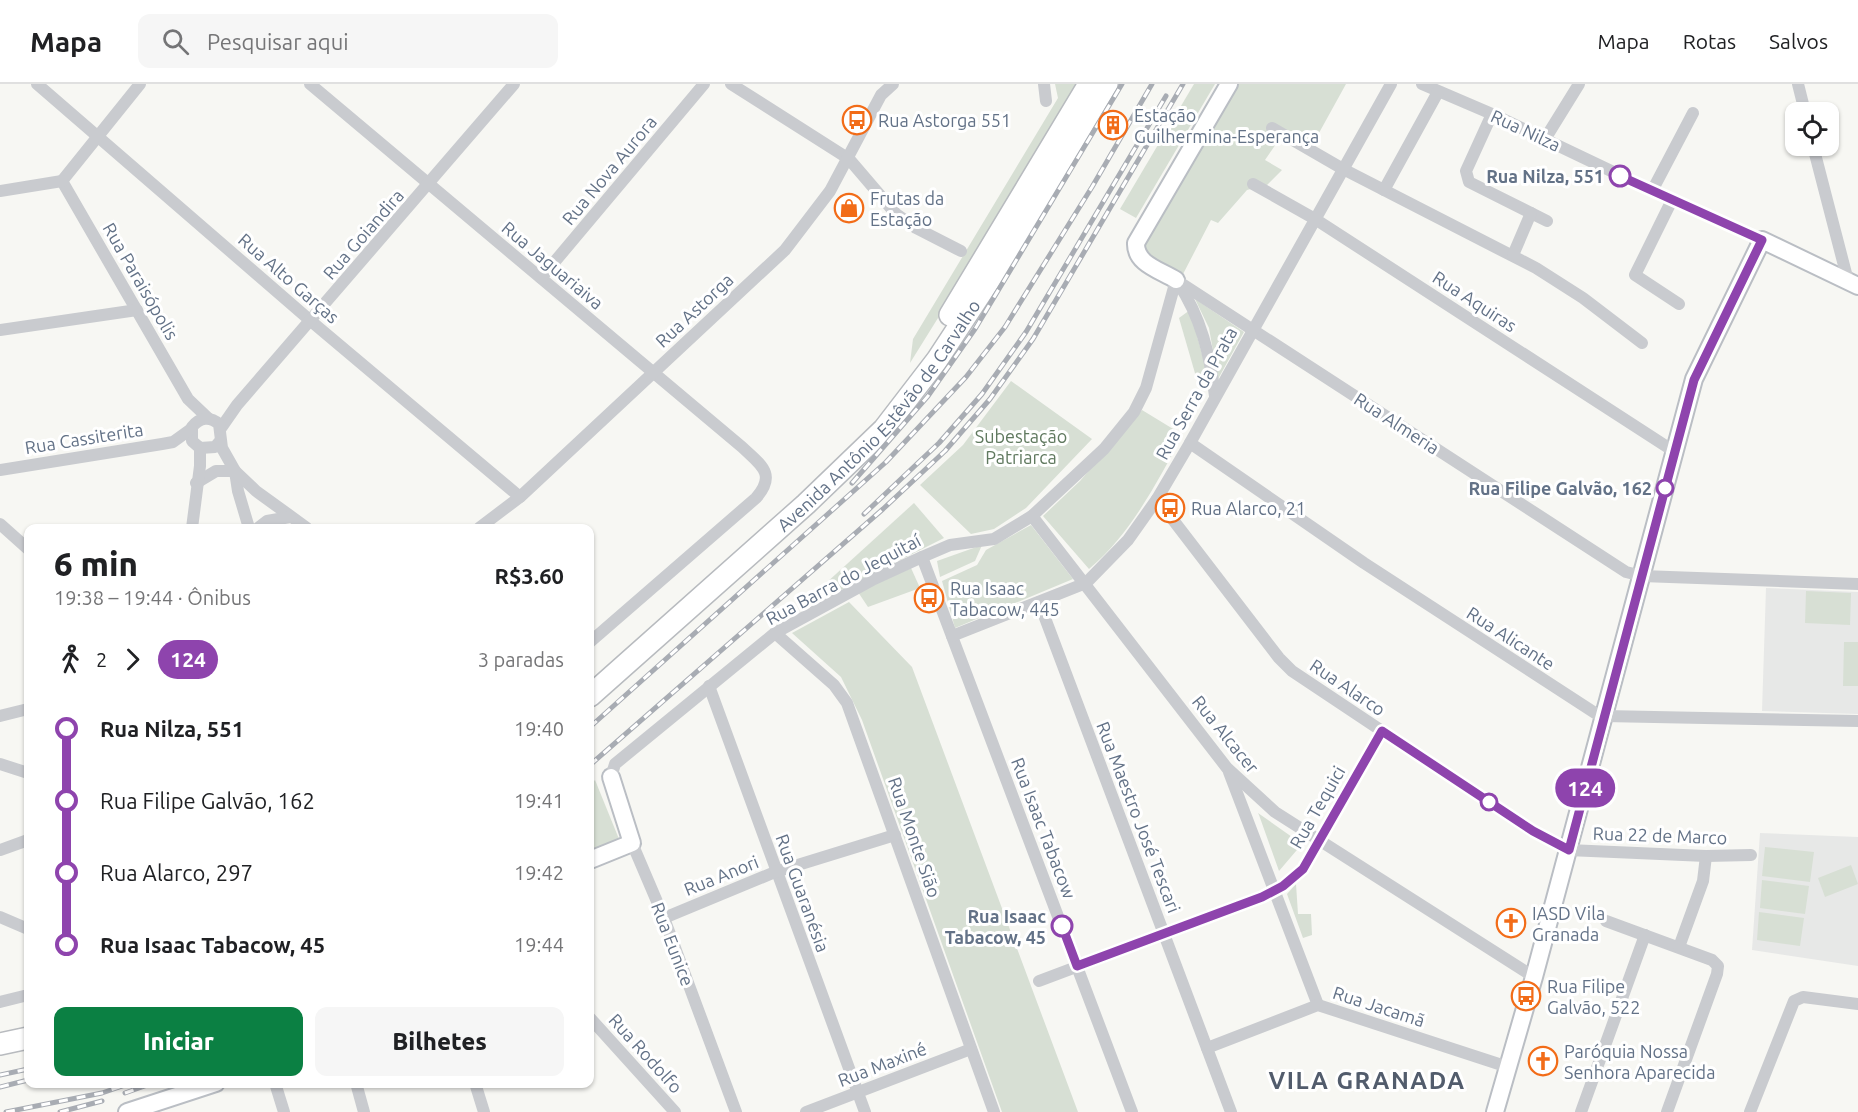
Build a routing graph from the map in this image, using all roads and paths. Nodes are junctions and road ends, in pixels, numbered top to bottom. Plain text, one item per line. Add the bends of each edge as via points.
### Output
1 (36, 84) edge
2 (140, 84) edge
3 (514, 84) edge
4 (704, 84) edge
5 (730, 84) edge
6 (893, 84) edge
7 (1044, 84) edge
8 (1089, 84) edge
9 (1107, 84) edge
10 (1229, 84) edge
11 (1391, 84) edge
12 (1422, 84) edge
13 (1579, 84) edge
14 (1798, 84) edge
15 (318, 86) edge
16 (882, 90) edge
17 (1438, 92) junction
18 (1046, 100) dead end
19 (1802, 102) edge
20 (1693, 113) dead end
21 (1492, 114) junction
22 (1272, 128) dead end
23 (98, 136) junction
24 (1545, 139) junction
25 (1816, 156) edge
26 (849, 159) junction
27 (1343, 169) junction
28 (62, 181) junction
29 (430, 184) junction
30 (1253, 184) dead end
31 (1384, 190) junction
32 (0, 191) edge
33 (1652, 191) junction
34 (1672, 200) junction
35 (1531, 213) junction
36 (1315, 219) junction
37 (1547, 221) dead end
38 (1762, 240) junction
39 (961, 251) dead end
40 (1513, 255) junction
41 (541, 278) junction
42 (1176, 280) junction
43 (1853, 283) edge
44 (1679, 304) dead end
45 (137, 310) junction
46 (312, 322) junction
47 (1253, 328) junction
48 (0, 330) edge
49 (1642, 343) dead end
50 (653, 373) junction
51 (1215, 396) junction
52 (188, 399) junction
53 (237, 405) junction
54 (210, 419) junction
55 (192, 428) junction
56 (220, 435) junction
57 (173, 442) junction
58 (1190, 443) junction
59 (198, 447) junction
60 (1675, 452) junction
61 (0, 470) edge
62 (236, 471) junction
63 (767, 478) joint
64 (196, 483) junction
65 (520, 497) junction
66 (1157, 499) junction
67 (1032, 516) junction
68 (290, 517) junction
69 (0, 524) edge
70 (192, 524) edge
71 (248, 524) edge
72 (263, 524) edge
73 (301, 524) edge
74 (484, 524) edge
75 (24, 545) edge
76 (922, 557) junction
77 (1642, 576) junction
78 (1086, 583) junction
79 (1858, 584) edge
80 (1039, 602) junction
81 (775, 633) junction
82 (952, 636) junction
83 (594, 639) edge
84 (594, 676) edge
85 (709, 686) junction
86 (594, 692) edge
87 (24, 710) edge
88 (0, 716) edge
89 (1604, 716) junction
90 (1858, 721) edge
91 (1382, 731) junction
92 (0, 764) edge
93 (1227, 768) junction
94 (24, 771) edge
95 (611, 777) joint
96 (896, 835) junction
97 (24, 841) edge
98 (1318, 841) junction
99 (632, 843) junction
100 (0, 850) edge
101 (1569, 850) junction
102 (1751, 855) dead end
103 (1706, 856) junction
104 (594, 858) edge
105 (776, 872) junction
106 (1274, 892) junction
107 (0, 917) edge
108 (664, 918) junction
109 (1606, 921) dead end
110 (24, 927) edge
111 (1164, 933) junction
112 (1645, 935) junction
113 (1679, 947) junction
114 (1077, 966) junction
115 (1534, 977) junction
116 (1039, 981) dead end
117 (24, 996) edge
118 (0, 1002) edge
119 (1858, 1004) edge
120 (1318, 1005) junction
121 (594, 1022) edge
122 (24, 1024) edge
123 (0, 1029) edge
124 (24, 1039) edge
125 (0, 1044) edge
126 (1207, 1048) junction
127 (971, 1049) junction
128 (1508, 1067) junction
129 (204, 1088) edge
130 (277, 1088) edge
131 (357, 1088) edge
132 (477, 1088) edge
133 (857, 1092) junction
134 (151, 1109) edge
135 (1494, 1110) edge
136 (127, 1112) edge
137 (284, 1112) edge
138 (364, 1112) edge
139 (484, 1112) edge
140 (675, 1112) edge
141 (736, 1112) edge
142 (806, 1112) edge
143 (865, 1112) edge
144 (994, 1112) edge
145 (1132, 1112) edge
146 (1231, 1112) edge
147 (1581, 1112) edge
148 (1667, 1112) edge
149 (1750, 1112) edge

1 - 23 street, Rua Alto Garças
2 - 23 street
3 - 29 street, Rua Goiandira
4 - 41 street, Rua Nova Aurora
5 - 26 street
6 - 16 street, Rua Astorga
7 - 18 street
8 - 84 highway, Avenida Antônio Estêvão de Carvalho via 933,344 881,412 819,475
9 - 86 highway, Avenida Antônio Estêvão de Carvalho via 1000,264 937,360 884,429 806,504
10 - 42 street, Rua Almeria via 1136,243 1143,261
11 - 27 street, Rua Serra da Prata
12 - 17 street, Rua Nilza
13 - 24 street
14 - 19 street
15 - 29 street, Rua Jaguariaiva
16 - 26 street, Rua Astorga
17 - 21 street, Rua Nilza
17 - 31 street
20 - 33 street
21 - 24 street, Rua Nilza
21 - 35 street via 1466,177 1478,188
22 - 27 street
23 - 28 street
23 - 46 street, Rua Alto Garças
24 - 33 street, Rua Nilza
25 - 43 street
26 - 39 street via 896,214
26 - 50 street, Rua Astorga via 814,214 785,250
27 - 31 street
27 - 36 street, Rua Serra da Prata
28 - 32 street
28 - 45 street, Rua Paraisópolis
29 - 41 street, Rua Jaguariaiva
29 - 46 street, Rua Goiandira
30 - 36 street, Rua Aquiras
31 - 40 street
33 - 34 street, Rua Nilza
34 - 38 street, Rua Nilza
34 - 44 street via 1635,275
35 - 37 street
35 - 40 street
36 - 47 street, Rua Serra da Prata
36 - 60 street, Rua Aquiras
38 - 43 street, Rua Nilza
38 - 60 street via 1694,380
40 - 49 street via 1583,298
41 - 50 street, Rua Jaguariaiva
42 - 47 street, Rua Almeria
42 - 51 street via 1196,312
42 - 67 street, Rua Barra do Jequitaí via 1146,388 1134,412 1104,449
45 - 48 street
45 - 52 street, Rua Paraisópolis
46 - 53 street, Rua Goiandira
46 - 65 street, Rua Alto Garças
47 - 51 street, Rua Serra da Prata
47 - 77 street, Rua Almeria via 1615,566
50 - 63 street, Rua Jaguariaiva via 742,447
50 - 65 street, Rua Astorga
51 - 58 street, Rua Serra da Prata
52 - 54 street, Rua Paraisópolis
52 - 55 street, Rua Paraisópolis
53 - 54 street, Rua Goiandira
53 - 56 street, Rua Goiandira
54 - 55 street via 196,422
54 - 56 street
55 - 57 street, Rua Cassiterita
55 - 59 street via 191,435
56 - 59 street via 208,449
56 - 62 street
57 - 59 street, Rua Cassiterita
57 - 61 street, Rua Cassiterita
58 - 66 street, Rua Serra da Prata
58 - 89 street, Rua Alicante via 1374,570 1580,705
59 - 64 street via 200,466
60 - 77 street
62 - 64 street via 216,471
62 - 68 street
62 - 71 street
63 - 83 street, Avenida Antônio Estêvão de Carvalho via 756,498
64 - 70 street
65 - 74 street, Rua Astorga
66 - 78 street, Rua Serra da Prata via 1128,540
66 - 91 street, Rua Alarco via 1279,658 1300,677
67 - 76 street, Rua Barra do Jequitaí via 993,539 950,546
67 - 78 street, Rua Alcacer
68 - 72 street
68 - 73 street
69 - 75 street
76 - 81 street, Rua Barra do Jequitaí
76 - 82 street, Rua Isaac Tabacow
77 - 79 street, Rua Almeria
77 - 89 street
78 - 80 street, Rua Serra da Prata
78 - 93 street, Rua Alcacer
80 - 82 street, Rua Serra da Prata
80 - 111 street, Rua Maestro José Tescari
81 - 85 street, Rua Barra do Jequitaí
81 - 96 street, Rua Monte Sião via 834,685 847,703
82 - 114 street, Rua Isaac Tabacow
85 - 95 street, Rua Barra do Jequitaí via 615,764
85 - 105 street, Rua Guaranésia
87 - 88 street
89 - 90 street, Rua Alicante
89 - 101 street
91 - 98 street, Rua Tequici
91 - 101 street, Rua Alarco via 1533,831
92 - 94 street
93 - 98 street, Rua Alcacer via 1275,812
93 - 106 street
95 - 99 street, Rua Eunice
96 - 105 street, Rua Anori
96 - 127 street, Rua Monte Sião
97 - 100 street
98 - 106 street, Rua Tequici via 1303,869
98 - 115 street, Rua Alcacer
99 - 104 street
99 - 108 street, Rua Eunice
101 - 103 street, Rua 22 de Marco
101 - 115 street
102 - 103 street, Rua 22 de Marco
103 - 113 street via 1704,881
105 - 108 street, Rua Anori
105 - 133 street, Rua Guaranésia
106 - 111 street, Rua Tequici
106 - 120 street
107 - 110 street
108 - 141 street, Rua Eunice
109 - 112 street
111 - 114 street, Rua Tequici
111 - 126 street, Rua Maestro José Tescari
112 - 113 street
112 - 147 street
113 - 148 street via 1712,960 1718,970
114 - 116 street, Rua Tequici
114 - 145 street, Rua Isaac Tabacow
115 - 128 street
117 - 118 street
119 - 149 street via 1803,997 1794,1001
120 - 126 street, Rua Jacamã
120 - 128 street, Rua Jacamã
121 - 140 street, Rua Rodolfo
122 - 123 highway
124 - 125 highway
126 - 146 street, Rua Maestro José Tescari
127 - 133 street, Rua Maxiné
127 - 144 street, Rua Monte Sião
128 - 135 street
129 - 134 street
130 - 137 street
131 - 138 street
132 - 139 street
133 - 142 street, Rua Maxiné
133 - 143 street, Rua Guaranésia
134 - 136 street

